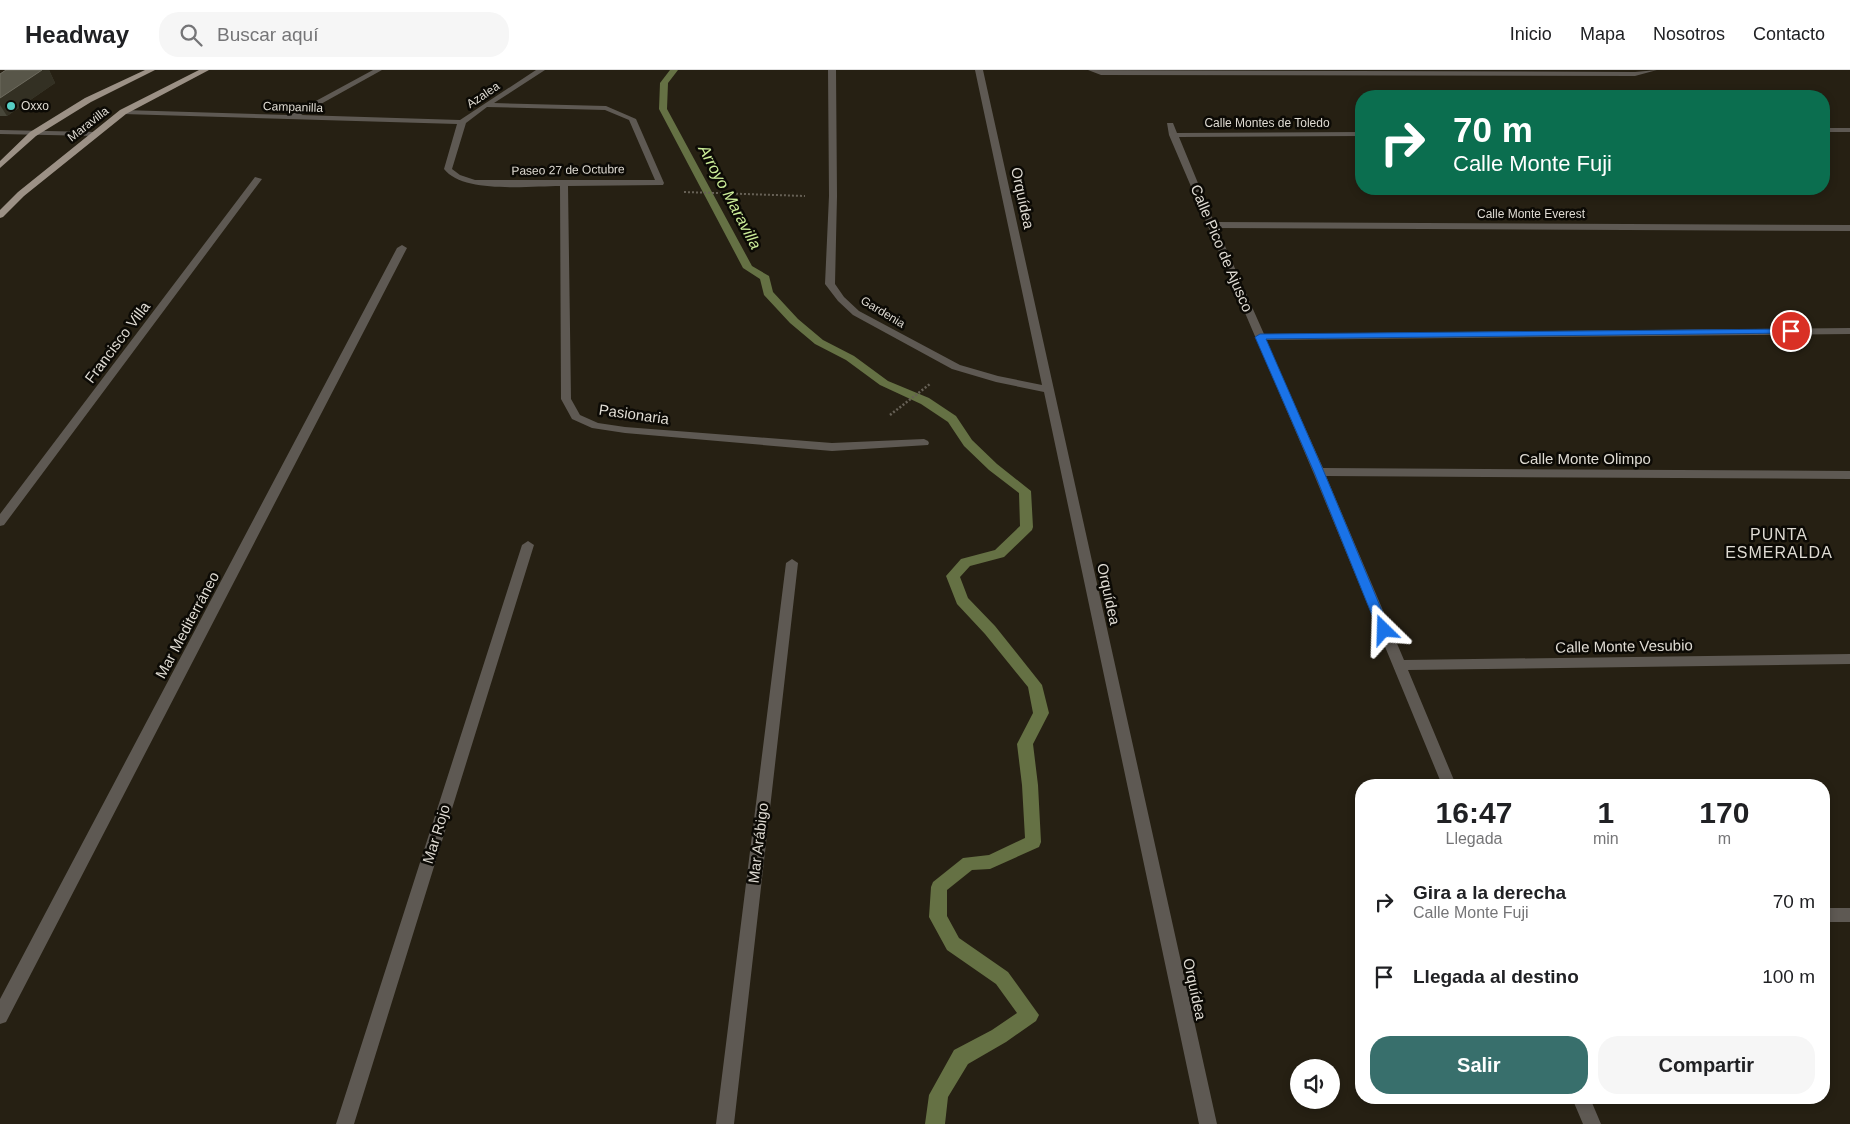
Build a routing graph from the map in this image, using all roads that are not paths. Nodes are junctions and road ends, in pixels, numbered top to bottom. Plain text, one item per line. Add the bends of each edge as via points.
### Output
1 (151, 70) edge
2 (205, 70) edge
3 (378, 70) edge
4 (542, 70) edge
5 (832, 70) edge
6 (979, 70) edge
7 (1092, 70) edge
8 (1653, 70) edge
9 (485, 105) junction
10 (123, 112) junction
11 (289, 118) junction
12 (462, 122) junction
13 (1172, 130) joint
14 (1830, 130) edge
15 (1850, 130) edge
16 (0, 132) edge
17 (33, 134) junction
18 (95, 134) junction
19 (1355, 134) edge
20 (0, 166) edge
21 (258, 179) dead end
22 (564, 184) junction
23 (0, 215) edge
24 (1211, 224) junction
25 (1850, 228) edge
26 (402, 248) dead end
27 (1850, 331) edge
28 (1260, 337) junction
29 (1047, 389) junction
30 (924, 443) dead end
31 (1319, 472) junction
32 (1850, 475) edge
33 (0, 522) edge
34 (528, 545) dead end
35 (792, 563) dead end
36 (1850, 659) edge
37 (1399, 665) junction
38 (1446, 779) edge
39 (1830, 915) edge
40 (1850, 915) edge
41 (0, 1016) edge
42 (1584, 1104) edge
43 (345, 1124) edge
44 (725, 1124) edge
45 (1208, 1124) edge
46 (1592, 1124) edge

1 - 17 main road, Maravilla via 88,100
2 - 10 main road, Maravilla
3 - 11 street
4 - 9 street, Azalea
5 - 29 street, Gardenia via 830,284 856,313 956,367
6 - 29 street, Orquídea
7 - 8 street via 1100,73 1635,74
9 - 12 street, Azalea
9 - 22 street, Paseo 27 de Octubre via 606,108 626,115 632,119 660,183
10 - 11 street, Campanilla
10 - 18 main road, Maravilla
11 - 12 street, Campanilla
12 - 22 street, Paseo 27 de Octubre via 448,168 460,180
13 - 19 street, Calle Montes de Toledo
13 - 24 street, Calle Pico de Ajusco
14 - 15 street
16 - 17 street
17 - 18 street
17 - 20 main road, Maravilla
18 - 23 main road, Maravilla
21 - 33 street, Francisco Villa
22 - 30 street, Pasionaria via 566,399 576,417 596,426 625,430 832,447
24 - 25 street, Calle Monte Everest
24 - 28 street, Calle Pico de Ajusco
26 - 41 street, Mar Mediterráneo
27 - 28 street
28 - 31 street, Calle Pico de Ajusco
29 - 45 street, Orquídea
31 - 32 street, Calle Monte Olimpo
31 - 37 street, Calle Pico de Ajusco
34 - 43 street, Mar Rojo
35 - 44 street, Mar Arábigo
36 - 37 street, Calle Monte Vesubio
37 - 38 street, Calle Pico de Ajusco
39 - 40 street
42 - 46 street

